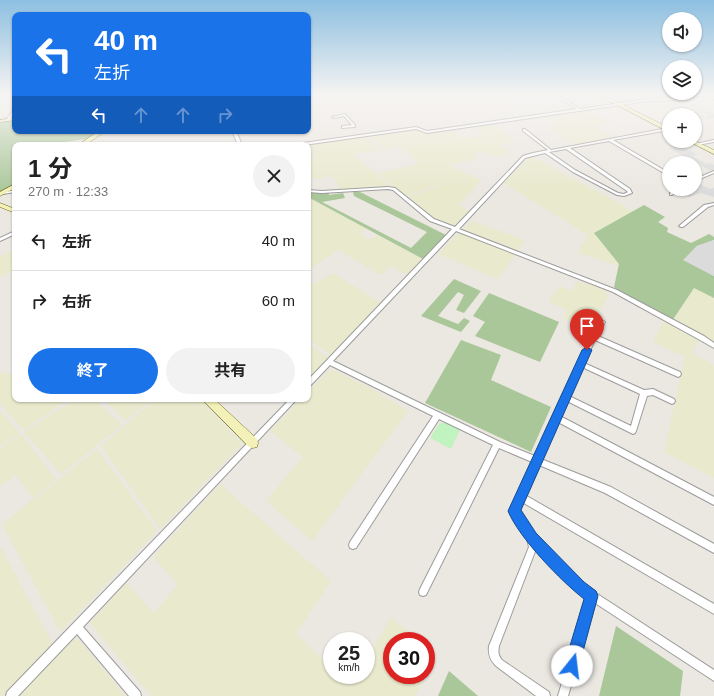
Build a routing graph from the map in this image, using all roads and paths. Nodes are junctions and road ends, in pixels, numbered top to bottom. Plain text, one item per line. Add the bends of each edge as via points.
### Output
1 (458, 127) edge
2 (524, 130) dead end
3 (662, 131) edge
4 (98, 134) edge
5 (610, 140) junction
6 (714, 141) edge
7 (85, 142) edge
8 (311, 143) edge
9 (702, 143) edge
10 (702, 146) edge
11 (567, 148) junction
12 (549, 151) junction
13 (714, 152) edge
14 (662, 172) edge
15 (714, 172) edge
16 (702, 177) edge
17 (12, 188) edge
18 (12, 192) edge
19 (311, 192) edge
20 (1, 194) edge
21 (0, 204) edge
22 (714, 204) edge
23 (12, 210) edge
24 (681, 226) dead end
25 (456, 229) junction
26 (12, 234) edge
27 (0, 240) edge
28 (602, 322) dead end
29 (594, 337) junction
30 (714, 346) edge
31 (329, 362) junction
32 (580, 364) junction
33 (678, 374) dead end
34 (311, 381) edge
35 (644, 393) junction
36 (566, 398) junction
37 (672, 401) dead end
38 (210, 402) edge
39 (291, 402) edge
40 (438, 415) junction
41 (557, 418) junction
42 (253, 443) junction
43 (497, 444) junction
44 (536, 461) junction
45 (521, 496) junction
46 (714, 500) edge
47 (532, 538) junction
48 (353, 545) dead end
49 (714, 549) edge
50 (423, 592) dead end
51 (592, 596) junction
52 (714, 609) edge
53 (77, 627) junction
54 (714, 676) edge
55 (11, 696) edge
56 (136, 696) edge
57 (545, 696) edge
58 (563, 696) edge

1 - 8 street via 427,132 416,128
2 - 12 street
3 - 5 street
4 - 7 main road
5 - 11 street
5 - 14 street
6 - 9 street
10 - 13 main road
11 - 12 street
11 - 12 street via 630,193 618,194 574,171
12 - 25 street via 529,154 521,159
15 - 16 street
17 - 20 main road
18 - 20 street
19 - 25 street via 391,188 432,220
21 - 23 main road
22 - 24 street via 706,206
25 - 30 street via 615,291
25 - 31 street
26 - 27 street
28 - 29 street
29 - 32 street
29 - 33 street
31 - 34 street
31 - 40 street
32 - 35 street
32 - 36 street
35 - 36 street via 633,431
35 - 37 street via 653,392
36 - 41 street
38 - 42 main road
39 - 42 street
40 - 43 street
40 - 48 street
41 - 44 street
41 - 46 street
42 - 53 street
43 - 44 street
43 - 50 street
44 - 45 street
44 - 49 street via 608,490
45 - 47 street via 514,511
45 - 52 street
47 - 51 street via 579,587
47 - 57 street via 533,547 493,652 499,663
51 - 54 street
51 - 58 street
53 - 55 street
53 - 56 street

